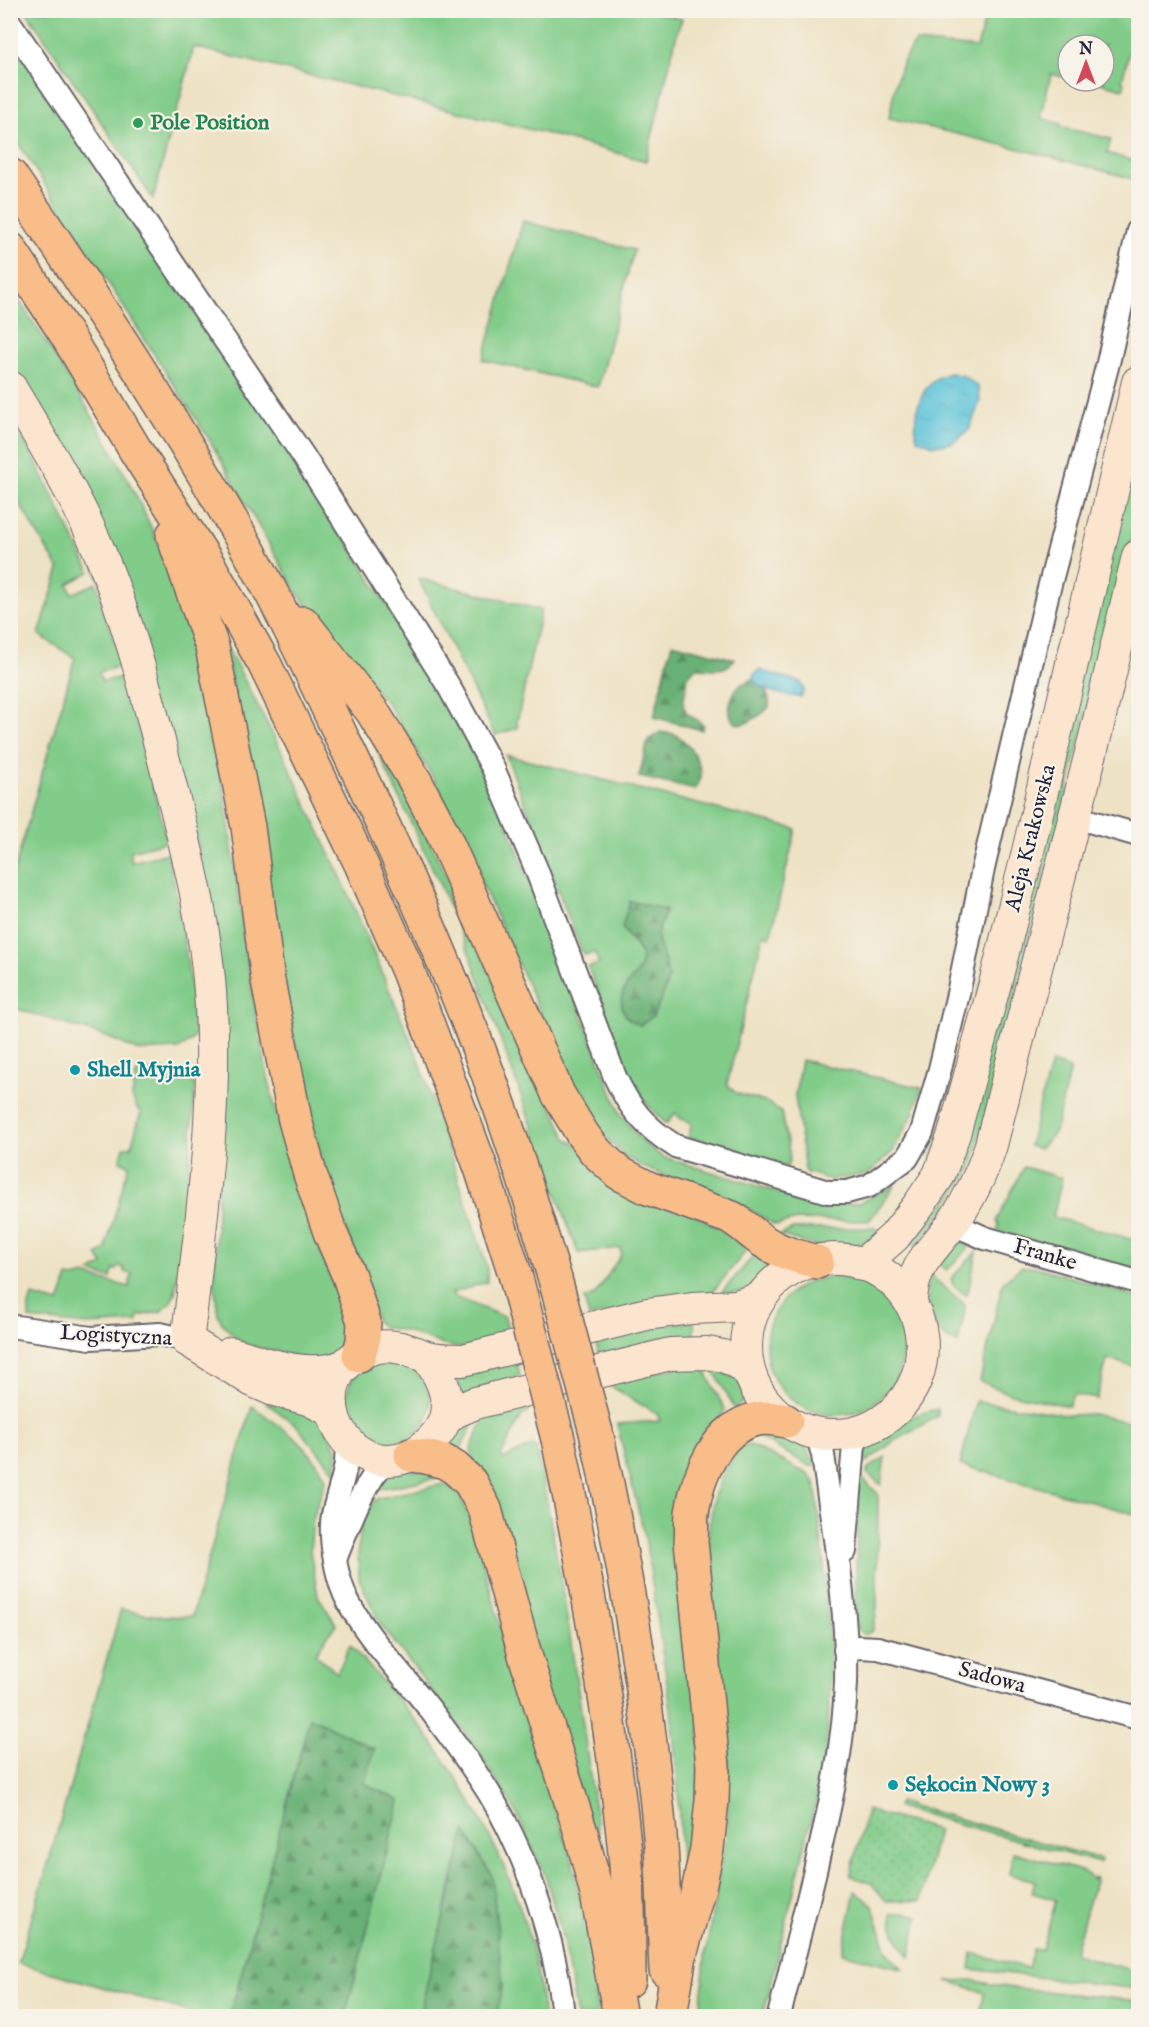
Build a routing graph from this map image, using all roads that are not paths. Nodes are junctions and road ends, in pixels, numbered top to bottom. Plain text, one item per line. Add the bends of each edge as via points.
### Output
1 (10, 23) edge
2 (10, 175) edge
3 (1138, 231) edge
4 (10, 249) edge
5 (1138, 382) edge
6 (10, 387) edge
7 (136, 451) junction
8 (251, 555) junction
9 (1138, 556) edge
10 (1075, 817) junction
11 (1138, 835) edge
12 (952, 1224) junction
13 (817, 1262) junction
14 (862, 1265) junction
15 (1138, 1282) edge
16 (758, 1299) junction
17 (911, 1299) junction
18 (10, 1326) edge
19 (187, 1340) junction
20 (427, 1357) junction
21 (351, 1360) junction
22 (749, 1372) junction
23 (332, 1411) junction
24 (445, 1420) junction
25 (799, 1426) junction
26 (863, 1429) junction
27 (345, 1439) junction
28 (399, 1458) junction
29 (336, 1559) junction
30 (841, 1582) junction
31 (845, 1650) junction
32 (1138, 1718) edge
33 (563, 2016) edge
34 (620, 2016) edge
35 (629, 2016) edge
36 (669, 2016) edge
37 (779, 2016) edge

1 - 3 street via 302,454 448,685 493,768 535,866 615,1077 638,1117 675,1146 828,1192 869,1186 907,1158 922,1132 958,994 983,868 1047,596
2 - 8 main road via 111,323
4 - 7 main road
5 - 14 main road, Aleja Krakowska via 1026,860 954,1134 939,1175 918,1206 894,1237
6 - 19 main road via 74,497 123,610 182,830 201,927 211,1005 210,1135
7 - 21 main road via 166,518 213,647 248,827 268,981 295,1120 310,1174 364,1322 363,1341
7 - 35 main road, bridge via 239,618 361,864 447,1073 515,1274 558,1439 602,1676 625,1854
8 - 13 main road via 372,711 413,777 443,834 558,1094 596,1152 619,1173 648,1188 732,1218 780,1250
8 - 36 main road, bridge via 302,652 432,933 496,1094 555,1279 596,1432 626,1577 661,1848
9 - 10 main road, Aleja Krakowska
10 - 11 street
10 - 12 main road, Aleja Krakowska via 992,1145 971,1194
12 - 15 street, Franke via 985,1238
12 - 17 main road, Aleja Krakowska via 922,1261
13 - 14 main road
13 - 16 main road via 781,1276
14 - 17 main road via 891,1279
16 - 20 main road via 736,1306 647,1314 463,1360
16 - 22 main road via 746,1331
17 - 26 main road via 921,1328 922,1348 914,1386 892,1414
18 - 19 street, Logistyczna via 91,1338 160,1334
19 - 21 main road via 274,1366 318,1372 333,1370
19 - 23 main road via 253,1381
20 - 21 main road via 393,1346 373,1348
20 - 24 main road via 444,1388
21 - 23 main road via 335,1380
22 - 24 main road via 723,1356 670,1354 475,1403
22 - 25 main road via 761,1396
23 - 27 main road
24 - 28 main road via 431,1442
25 - 26 main road via 843,1434
25 - 30 street via 820,1443
25 - 36 main road via 770,1418 756,1419 727,1435 705,1468 692,1512 696,1606 713,1766 712,1800 707,1849
26 - 30 street via 854,1444
27 - 28 main road via 370,1456
27 - 29 street via 346,1468 332,1517
28 - 29 street via 375,1473
28 - 34 main road via 433,1459 455,1468 470,1482 485,1509 525,1655 582,1836
29 - 33 street via 345,1595 359,1620 456,1745 490,1794 518,1849 548,1933
30 - 31 street
31 - 32 street, Sadowa via 878,1648
31 - 37 street via 843,1732 833,1795

